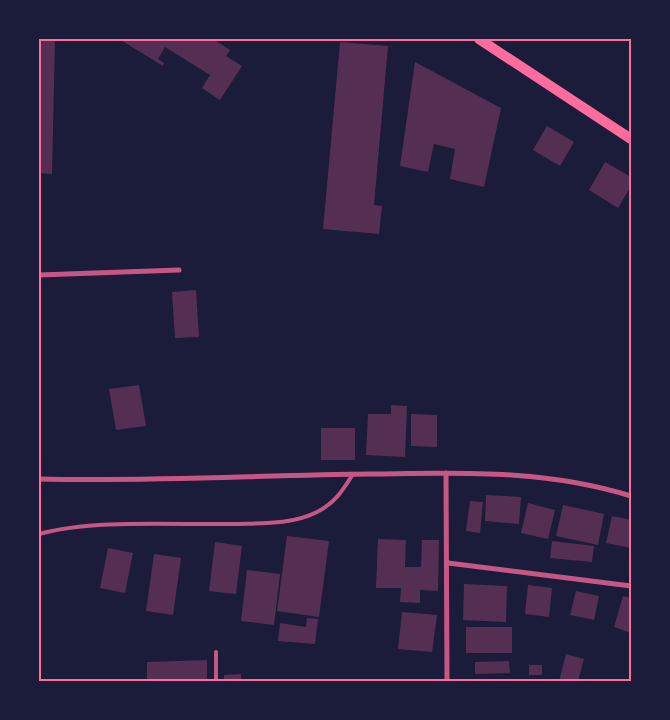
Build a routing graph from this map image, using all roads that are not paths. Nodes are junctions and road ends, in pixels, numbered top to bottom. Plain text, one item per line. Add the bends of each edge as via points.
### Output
1 (478, 39) edge
2 (631, 140) edge
3 (179, 270) dead end
4 (39, 275) edge
5 (446, 473) junction
6 (353, 474) junction
7 (39, 479) edge
8 (631, 496) edge
9 (39, 534) edge
10 (448, 564) junction
11 (631, 586) edge
12 (216, 652) dead end
13 (216, 681) edge
14 (447, 681) edge

1 - 2 main road
3 - 4 street
5 - 6 street
5 - 8 street via 564,479
5 - 10 street
6 - 7 street
6 - 9 lane via 334,501 299,518 268,523 111,526
10 - 11 street
10 - 14 street
12 - 13 lane

